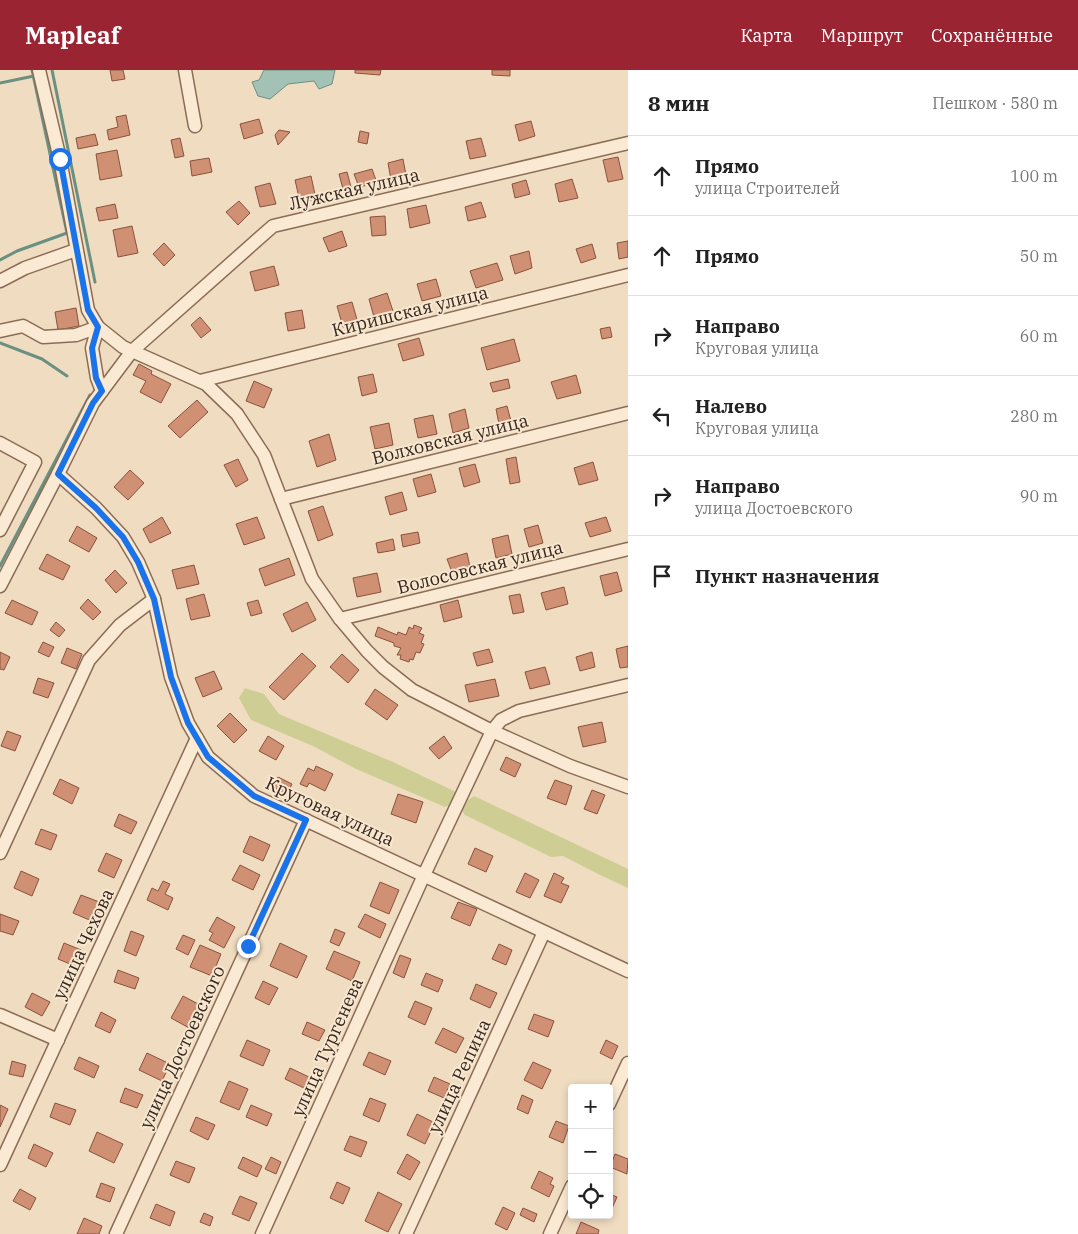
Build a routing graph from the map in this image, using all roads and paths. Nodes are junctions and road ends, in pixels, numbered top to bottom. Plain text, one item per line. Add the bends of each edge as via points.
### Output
1 (39, 70) edge
2 (185, 70) edge
3 (195, 126) dead end
4 (628, 143) edge
5 (76, 250) junction
6 (628, 275) edge
7 (0, 281) edge
8 (98, 327) junction
9 (0, 331) edge
10 (132, 351) junction
11 (200, 381) junction
12 (102, 391) junction
13 (628, 413) edge
14 (0, 443) edge
15 (58, 474) junction
16 (281, 499) junction
17 (0, 530) edge
18 (628, 549) edge
19 (0, 586) edge
20 (154, 599) junction
21 (340, 619) junction
22 (628, 685) edge
23 (492, 731) junction
24 (197, 738) junction
25 (628, 787) edge
26 (306, 820) junction
27 (0, 854) edge
28 (424, 875) junction
29 (544, 932) junction
30 (628, 971) edge
31 (0, 1015) edge
32 (58, 1040) junction
33 (628, 1063) edge
34 (613, 1095) edge
35 (0, 1165) edge
36 (568, 1195) edge
37 (116, 1234) edge
38 (262, 1234) edge
39 (406, 1234) edge
40 (550, 1234) edge

1 - 5 street via 60,159
2 - 3 street
4 - 10 street, Лужская улица via 273,226
5 - 7 street via 25,268
5 - 8 street via 88,310
6 - 11 street, Киришская улица
8 - 9 street via 76,335 43,337 23,326
8 - 10 street
8 - 12 street via 92,348 96,378
10 - 11 street
10 - 12 street
11 - 16 street via 237,414 264,455
12 - 15 street
13 - 16 street, Волховская улица
14 - 17 street via 35,462
15 - 19 street
15 - 20 street, Круговая улица via 123,537
16 - 21 street via 312,579
18 - 21 street, Волосовская улица
20 - 24 street, Круговая улица via 171,677
20 - 27 street via 120,624 89,660
21 - 23 street via 383,667 412,690
22 - 23 street via 519,711 501,720
23 - 25 street via 570,766
23 - 28 street, улица Тургенева
24 - 26 street, Круговая улица via 208,757 254,796
24 - 32 street, улица Чехова
26 - 28 street, Круговая улица
26 - 37 street, улица Достоевского
28 - 29 street, Круговая улица
28 - 38 street, улица Тургенева
29 - 30 street, Круговая улица
29 - 39 street, улица Репина
31 - 32 street
32 - 35 street, улица Чехова
33 - 34 street
36 - 40 street

